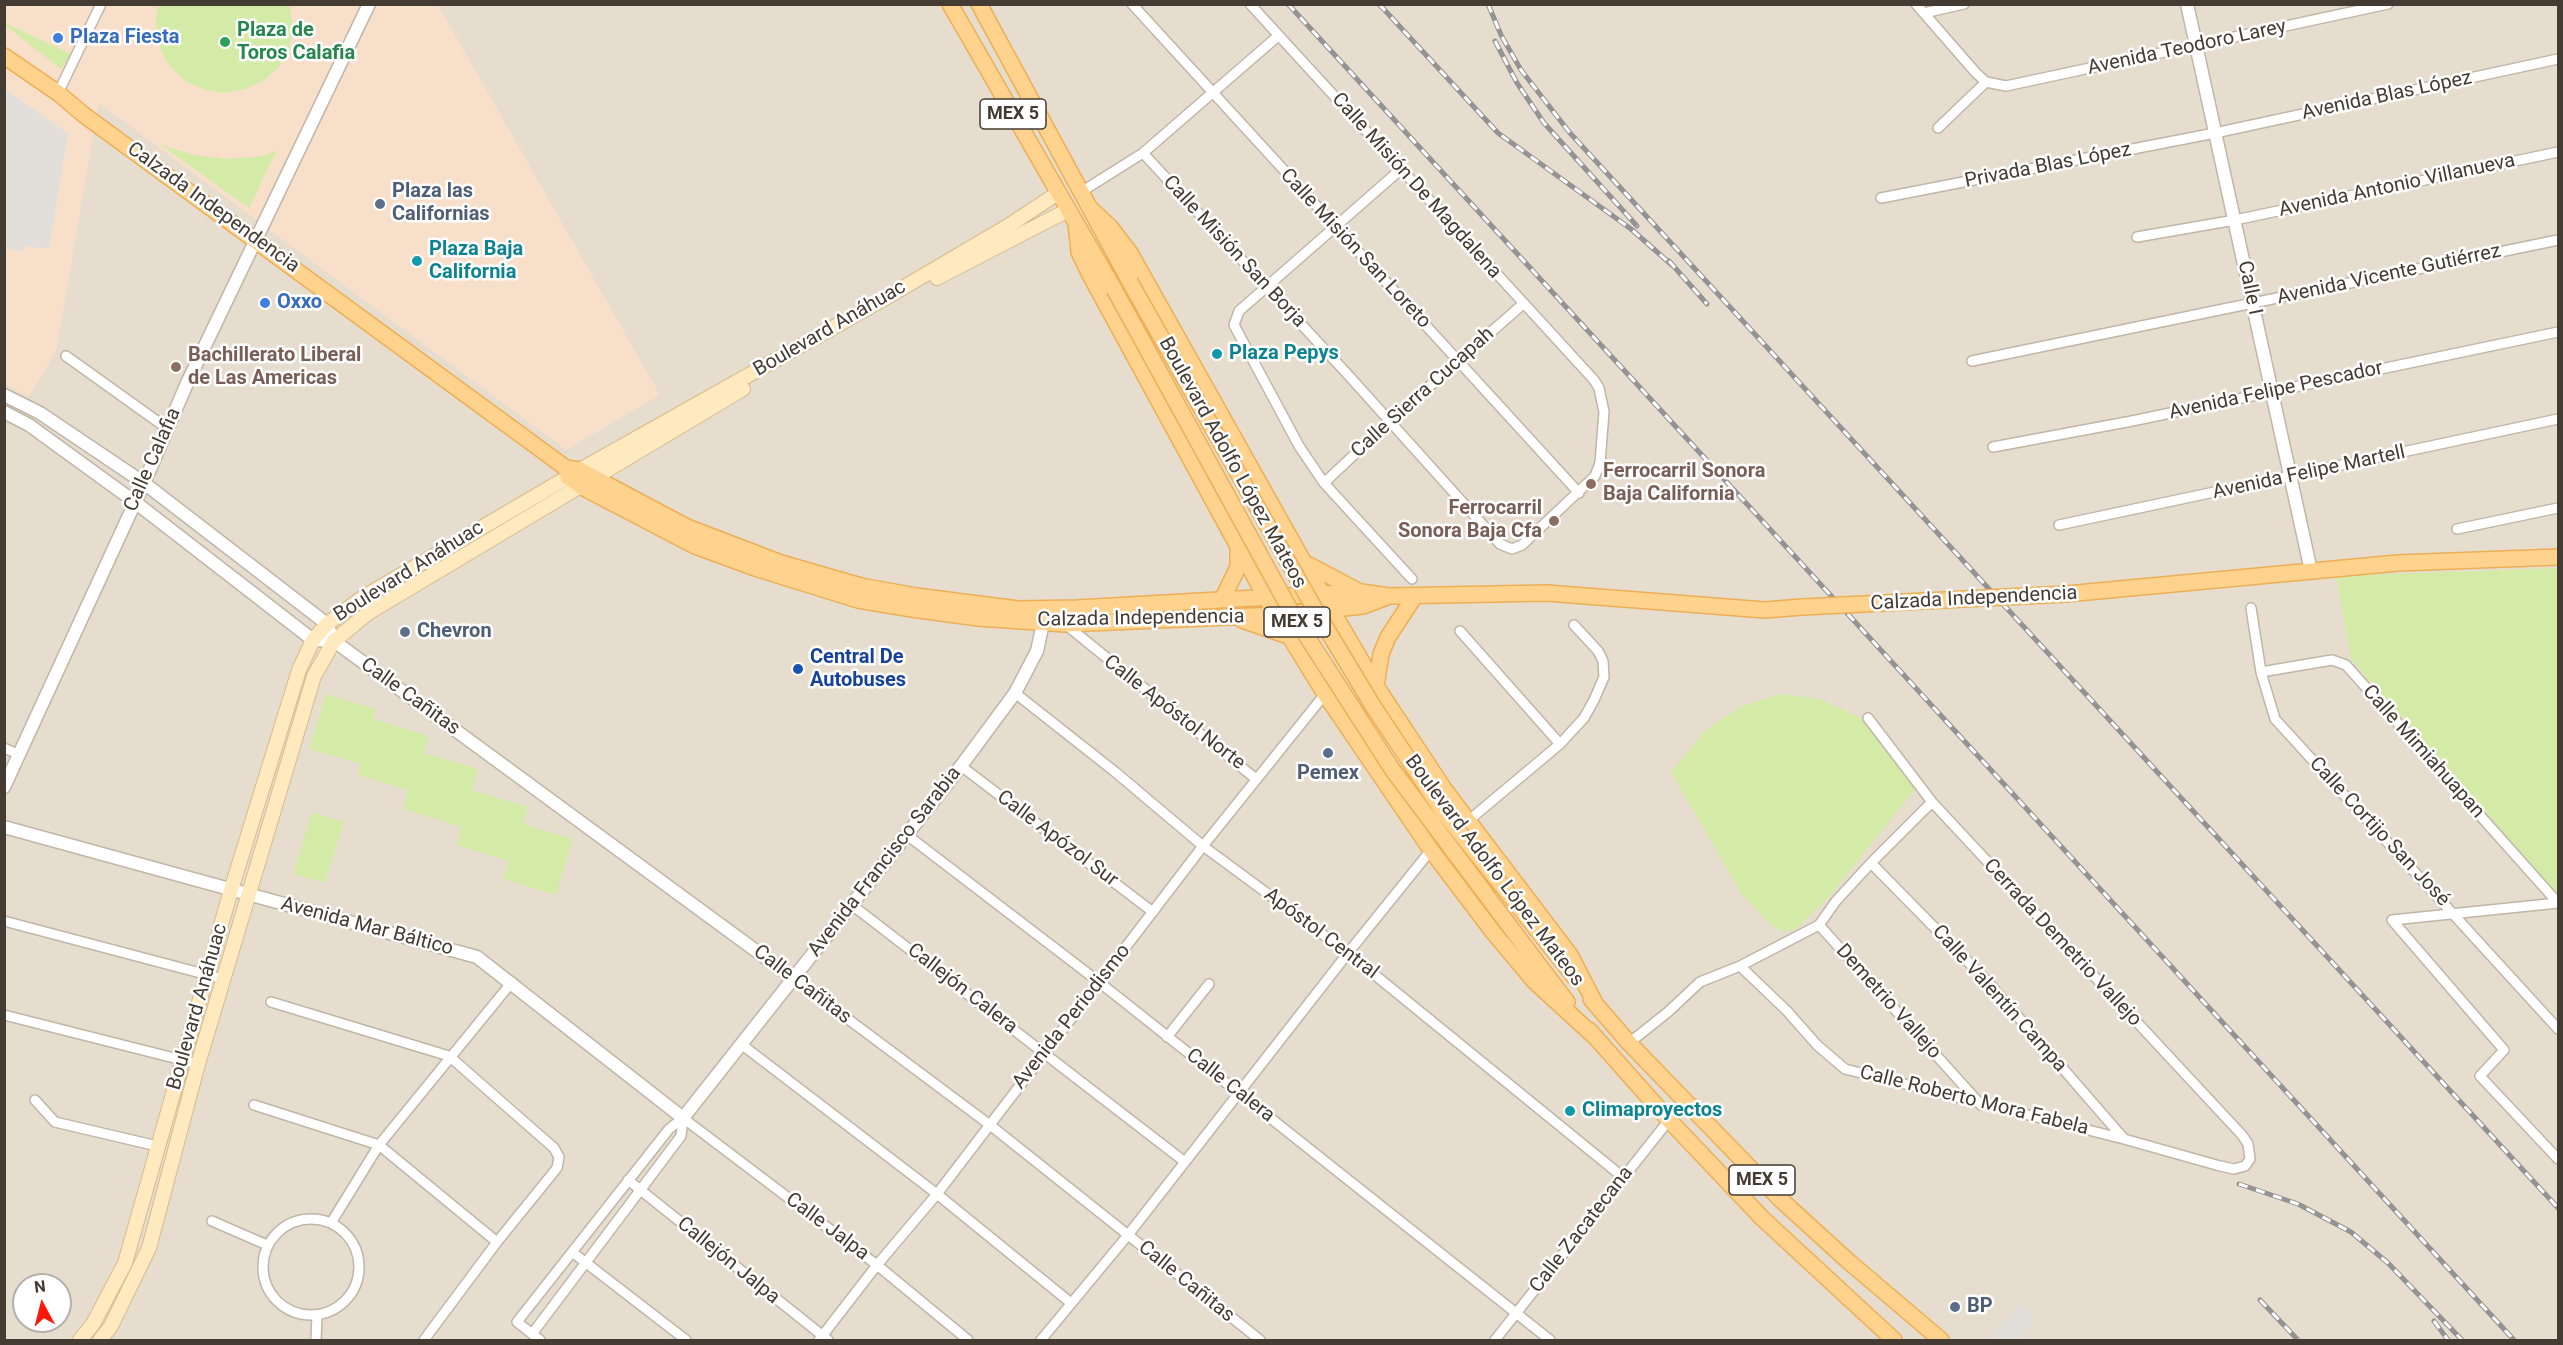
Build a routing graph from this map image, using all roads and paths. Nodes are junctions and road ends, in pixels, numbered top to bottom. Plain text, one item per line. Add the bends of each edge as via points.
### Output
1 (101, 4) edge
2 (369, 4) edge
3 (950, 4) edge
4 (979, 4) edge
5 (1132, 4) edge
6 (1250, 4) edge
7 (1916, 4) edge
8 (1964, 4) edge
9 (2187, 4) edge
10 (2388, 4) edge
11 (1924, 13) junction
12 (1278, 36) junction
13 (2196, 46) junction
14 (4, 56) edge
15 (2559, 59) edge
16 (1986, 82) junction
17 (58, 93) junction
18 (1213, 93) junction
19 (1938, 128) dead end
20 (2215, 133) junction
21 (2559, 152) edge
22 (1143, 153) junction
23 (1400, 170) junction
24 (1082, 192) junction
25 (1058, 193) junction
26 (1881, 198) dead end
27 (1091, 209) junction
28 (1072, 217) junction
29 (2235, 220) junction
30 (1336, 227) junction
31 (2138, 237) dead end
32 (256, 239) junction
33 (2559, 240) edge
34 (1268, 288) junction
35 (2252, 303) junction
36 (1522, 304) junction
37 (2559, 332) edge
38 (66, 356) dead end
39 (1458, 361) junction
40 (1972, 361) dead end
41 (2271, 392) junction
42 (4, 395) edge
43 (4, 412) edge
44 (2559, 419) edge
45 (1390, 421) junction
46 (168, 429) junction
47 (1993, 447) dead end
48 (578, 476) junction
49 (2290, 477) junction
50 (144, 483) junction
51 (1324, 483) junction
52 (1579, 493) junction
53 (135, 502) junction
54 (2559, 508) edge
55 (2059, 525) dead end
56 (2457, 529) dead end
57 (1493, 538) joint
58 (1237, 544) junction
59 (2559, 557) edge
60 (1303, 561) junction
61 (2311, 571) junction
62 (1412, 579) dead end
63 (1360, 592) junction
64 (1322, 594) junction
65 (1389, 596) junction
66 (1415, 596) junction
67 (1266, 597) junction
68 (1222, 600) junction
69 (2251, 608) dead end
70 (1331, 610) junction
71 (1276, 615) junction
72 (1234, 617) junction
73 (1043, 623) junction
74 (327, 624) junction
75 (1065, 624) junction
76 (1574, 626) dead end
77 (1460, 631) dead end
78 (1288, 636) junction
79 (313, 640) junction
80 (334, 641) junction
81 (2261, 672) junction
82 (1376, 686) junction
83 (1015, 693) junction
84 (1325, 694) junction
85 (1868, 718) dead end
86 (1560, 744) junction
87 (4, 748) edge
88 (20, 755) junction
89 (961, 766) junction
90 (1256, 779) junction
91 (4, 787) edge
92 (1932, 802) junction
93 (1468, 821) junction
94 (4, 827) edge
95 (907, 835) junction
96 (1203, 846) junction
97 (1431, 850) junction
98 (1870, 863) junction
99 (231, 890) junction
100 (247, 894) junction
101 (2558, 903) edge
102 (852, 905) junction
103 (1153, 912) junction
104 (2455, 915) junction
105 (4, 921) edge
106 (1819, 925) junction
107 (1348, 952) junction
108 (1740, 966) junction
109 (207, 975) junction
110 (793, 978) junction
111 (223, 979) junction
112 (512, 982) junction
113 (1099, 982) junction
114 (1209, 984) dead end
115 (271, 1002) dead end
116 (1596, 1005) junction
117 (4, 1015) edge
118 (2559, 1029) edge
119 (1594, 1036) junction
120 (1167, 1037) junction
121 (741, 1044) junction
122 (1629, 1044) junction
123 (1044, 1052) junction
124 (449, 1056) junction
125 (184, 1060) junction
126 (198, 1064) junction
127 (1239, 1093) junction
128 (35, 1100) dead end
129 (254, 1105) dead end
130 (1981, 1105) junction
131 (683, 1118) junction
132 (1669, 1120) junction
133 (990, 1125) junction
134 (2124, 1139) junction
135 (379, 1145) junction
136 (157, 1146) junction
137 (2559, 1159) edge
138 (1185, 1162) junction
139 (2245, 1166) joint
140 (1624, 1178) junction
141 (628, 1180) junction
142 (641, 1190) junction
143 (937, 1194) junction
144 (212, 1221) dead end
145 (331, 1223) junction
146 (1128, 1235) junction
147 (497, 1242) junction
148 (267, 1245) junction
149 (573, 1252) junction
150 (586, 1262) junction
151 (877, 1265) junction
152 (1071, 1304) junction
153 (1516, 1313) junction
154 (317, 1315) junction
155 (536, 1337) edge
156 (823, 1339) edge
157 (80, 1341) edge
158 (100, 1341) edge
159 (316, 1341) edge
160 (424, 1341) edge
161 (686, 1341) edge
162 (968, 1341) edge
163 (1041, 1341) edge
164 (1260, 1341) edge
165 (1495, 1341) edge
166 (1550, 1341) edge
167 (1894, 1341) edge
168 (1941, 1341) edge

1 - 17 street
2 - 32 street, Calle Calafia
3 - 25 main road, Boulevard Adolfo López Mateos / MEX 5
4 - 24 main road, Boulevard Adolfo López Mateos / MEX 5
5 - 18 street, Calle Misión San Loreto
6 - 12 street, Calle Misión De Magdalena
7 - 11 street
8 - 11 street
9 - 13 street, Calle I
10 - 13 street, Avenida Teodoro Larey
11 - 16 street
12 - 18 street
12 - 23 street, Calle Misión De Magdalena
13 - 16 street, Avenida Teodoro Larey via 2006,87
13 - 20 street, Calle I
14 - 17 main road, Calzada Independencia
15 - 20 street, Avenida Blas López
16 - 19 street
17 - 32 main road, Calzada Independencia
18 - 22 street
18 - 30 street, Calle Misión San Loreto
20 - 26 street, Privada Blas López
20 - 29 street, Calle I
21 - 29 street, Avenida Antonio Villanueva
22 - 24 street
22 - 34 street, Calle Misión San Borja
23 - 30 street
23 - 36 street, Calle Misión De Magdalena
24 - 27 main road, Boulevard Adolfo López Mateos / MEX 5
25 - 28 main road, Boulevard Adolfo López Mateos / MEX 5
25 - 48 main road, Boulevard Anáhuac via 1008,226
27 - 60 main road via 1130,253
27 - 116 main road, Boulevard Adolfo López Mateos / MEX 5, bridge via 1373,706 1444,813
28 - 48 main road, Boulevard Anáhuac via 963,264
28 - 58 main road via 1079,252 1090,275
28 - 119 main road, Boulevard Adolfo López Mateos / MEX 5, bridge via 1293,615 1392,769
29 - 31 street, Avenida Antonio Villanueva
29 - 35 street, Calle I
30 - 34 street
30 - 39 street, Calle Misión San Loreto
32 - 46 street, Calle Calafia
32 - 48 main road, Calzada Independencia
33 - 35 street, Avenida Vicente Gutiérrez
34 - 45 street, Calle Misión San Borja
34 - 51 street via 1239,311 1234,319 1236,329 1299,446
35 - 40 street, Avenida Vicente Gutiérrez
35 - 41 street, Calle I
36 - 39 street, Calle Sierra Cucapah
36 - 52 street, Calle Misión De Magdalena via 1599,387 1604,412 1599,470
37 - 41 street, Avenida Felipe Pescador
38 - 46 street
39 - 45 street, Calle Sierra Cucapah
39 - 52 street, Calle Misión San Loreto
41 - 47 street, Avenida Felipe Pescador
41 - 49 street, Calle I
42 - 50 street via 40,413
43 - 53 street via 29,425
44 - 49 street, Avenida Felipe Martell
45 - 51 street, Calle Sierra Cucapah
45 - 57 street, Calle Misión San Borja
46 - 50 street, Calle Calafia
48 - 68 main road, Calzada Independencia via 687,527 782,563 861,586 1018,609
48 - 73 main road, Calzada Independencia via 695,546 755,568 858,600 978,618
48 - 74 main road, Boulevard Anáhuac via 362,598
48 - 80 main road, Boulevard Anáhuac via 368,613
49 - 55 street, Avenida Felipe Martell
49 - 61 street, Calle I
50 - 53 street, Calle Calafia
50 - 74 street
51 - 62 street
52 - 57 street, Calle Misión De Magdalena via 1522,545 1506,548
53 - 79 street
53 - 88 street, Calle Calafia
54 - 56 street
58 - 67 main road
58 - 68 main road via 1238,567
59 - 61 main road, Calzada Independencia via 2398,563
60 - 63 main road
60 - 64 main road
61 - 66 main road, Calzada Independencia, bridge via 2066,594 1765,610 1547,593
63 - 64 main road, Calzada Independencia
63 - 65 main road, Calzada Independencia
64 - 67 main road, Calzada Independencia
64 - 70 main road
65 - 66 main road, Calzada Independencia
65 - 70 main road, Calzada Independencia via 1363,606
66 - 82 main road via 1388,637
67 - 68 main road, Calzada Independencia
67 - 71 main road
69 - 81 street, Calle Cortijo San José
70 - 71 main road, Calzada Independencia
70 - 82 main road
71 - 72 main road, Calzada Independencia
71 - 78 main road
72 - 75 main road, Calzada Independencia
72 - 78 main road
73 - 75 main road, Calzada Independencia
73 - 83 street, Avenida Francisco Sarabia via 1037,651
74 - 79 main road, Boulevard Anáhuac
74 - 80 street
75 - 90 street, Calle Apóstol Norte
76 - 86 street via 1598,651 1604,677 1584,718
77 - 86 street
78 - 84 main road
79 - 80 street
79 - 99 main road, Boulevard Anáhuac via 299,670
80 - 100 main road, Boulevard Anáhuac via 314,676
80 - 110 street, Calle Cañitas
81 - 101 street, Calle Mimiahuapan via 2332,660 2346,665
81 - 104 street, Calle Cortijo San José via 2275,719
82 - 93 main road
83 - 89 street, Avenida Francisco Sarabia
83 - 96 street, Apóstol Central
84 - 90 street, Avenida Periodismo
84 - 97 main road
85 - 92 street, Cerrada Demetrio Vallejo
86 - 93 street
87 - 88 street
88 - 91 street, Calle Calafia
89 - 95 street, Avenida Francisco Sarabia
89 - 103 street, Calle Apózol Sur
90 - 96 street, Avenida Periodismo
92 - 98 street
92 - 139 street, Cerrada Demetrio Vallejo via 2242,1135 2250,1151
93 - 116 main road via 1570,955
94 - 99 street, Avenida Mar Báltico
95 - 102 street, Avenida Francisco Sarabia
95 - 113 street, Calle Calera
96 - 103 street, Avenida Periodismo
96 - 107 street, Apóstol Central
97 - 107 street
97 - 119 main road via 1534,981
98 - 106 street
98 - 134 street, Calle Valentín Campa via 1987,981
99 - 100 street, Avenida Mar Báltico
99 - 109 main road, Boulevard Anáhuac
100 - 111 main road, Boulevard Anáhuac
100 - 112 street, Avenida Mar Báltico via 477,957
101 - 104 street
102 - 110 street, Avenida Francisco Sarabia
102 - 123 street, Callejón Calera
103 - 113 street, Avenida Periodismo
104 - 118 street, Calle Cortijo San José
104 - 137 street via 2392,920 2504,1050 2480,1076
105 - 109 street
106 - 108 street
106 - 130 street, Demetrio Vallejo
107 - 127 street
107 - 140 street, Apóstol Central
108 - 122 street via 1700,982
108 - 130 street, Calle Roberto Mora Fabela via 1845,1069
109 - 111 street
109 - 125 main road, Boulevard Anáhuac
110 - 121 street, Avenida Francisco Sarabia
110 - 133 street, Calle Cañitas
111 - 126 main road, Boulevard Anáhuac
112 - 124 street
112 - 131 street, Avenida Mar Báltico
113 - 120 street, Calle Calera
113 - 123 street, Avenida Periodismo
114 - 120 street
115 - 124 street
116 - 122 main road, Boulevard Adolfo López Mateos / MEX 5
117 - 125 street
119 - 132 main road, Boulevard Adolfo López Mateos / MEX 5
120 - 127 street, Calle Calera
121 - 131 street, Avenida Francisco Sarabia
121 - 143 street
122 - 168 main road, Boulevard Adolfo López Mateos / MEX 5 via 1780,1199
123 - 133 street, Avenida Periodismo
123 - 138 street, Callejón Calera
124 - 135 street
124 - 147 street via 554,1148 559,1157 557,1168
125 - 126 street
125 - 136 main road, Boulevard Anáhuac
126 - 158 main road, Boulevard Anáhuac via 149,1248
127 - 138 street
127 - 153 street, Calle Calera
128 - 136 street via 55,1122
129 - 135 street
130 - 134 street, Calle Roberto Mora Fabela
131 - 141 street, Avenida Francisco Sarabia via 669,1129
131 - 142 street, Avenida Francisco Sarabia via 681,1136
131 - 151 street, Calle Jalpa
132 - 140 street, Calle Zacatecana
132 - 167 main road, Boulevard Adolfo López Mateos / MEX 5 via 1763,1219
133 - 143 street, Avenida Periodismo
133 - 146 street, Calle Cañitas
134 - 139 street, Calle Roberto Mora Fabela via 2200,1162 2234,1169
135 - 145 street
135 - 147 street
136 - 157 main road, Boulevard Anáhuac via 125,1263
138 - 146 street
140 - 153 street, Calle Zacatecana
141 - 142 street, Callejón Jalpa
141 - 149 street, Avenida Francisco Sarabia
142 - 150 street, Avenida Francisco Sarabia
142 - 156 street, Callejón Jalpa
143 - 151 street, Avenida Periodismo
143 - 152 street
144 - 148 street
145 - 148 street via 309,1219 288,1224
145 - 154 street via 354,1244 359,1274 345,1302
146 - 152 street
146 - 164 street, Calle Cañitas
147 - 160 street
148 - 154 street via 262,1259 267,1289 288,1310
149 - 150 street
149 - 155 street, Avenida Francisco Sarabia via 517,1322
150 - 155 street, Avenida Francisco Sarabia
150 - 161 street
151 - 156 street, Avenida Periodismo
151 - 162 street, Calle Jalpa
152 - 163 street
153 - 165 street, Calle Zacatecana
153 - 166 street, Calle Calera
154 - 159 street

